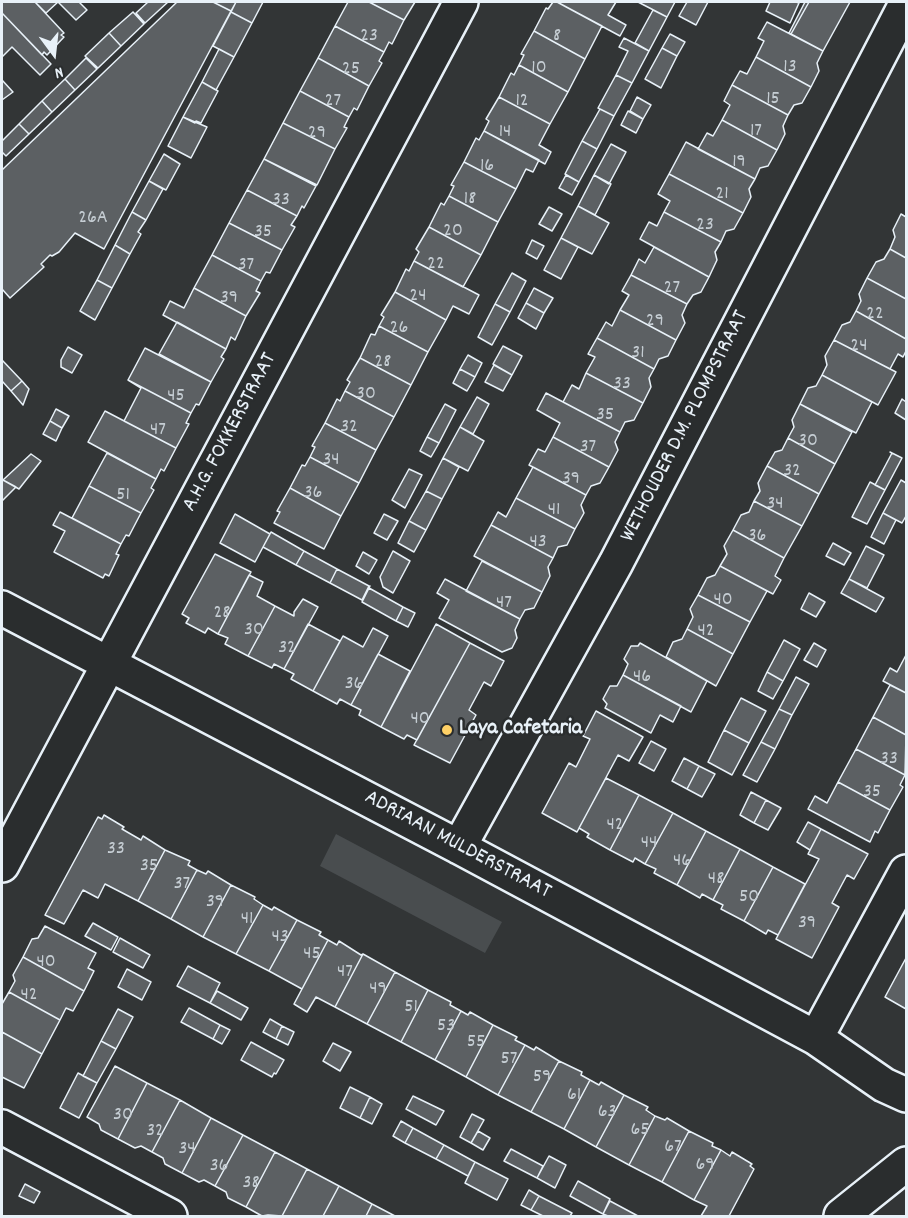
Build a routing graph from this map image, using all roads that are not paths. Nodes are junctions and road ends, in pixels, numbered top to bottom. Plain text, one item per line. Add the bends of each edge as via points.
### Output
1 (461, 2) edge
2 (906, 4) edge
3 (2, 609) edge
4 (108, 665) junction
5 (459, 847) junction
6 (2, 865) edge
7 (906, 872) edge
8 (816, 1038) junction
9 (906, 1095) edge
10 (2, 1127) edge
11 (906, 1164) edge
12 (170, 1216) edge
13 (841, 1216) edge

1 - 4 street, A.H.G. FOKKERSTRAAT
2 - 5 street, WETHOUDER D.M. PLOMPSTRAAT via 616,562
3 - 4 street, ADRIAAN MULDERSTRAAT
4 - 5 street, ADRIAAN MULDERSTRAAT
4 - 6 street, A.H.G. FOKKERSTRAAT
5 - 8 street, ADRIAAN MULDERSTRAAT
7 - 8 street
8 - 9 street, ADRIAAN MULDERSTRAAT via 884,1085
10 - 12 street
11 - 13 street

